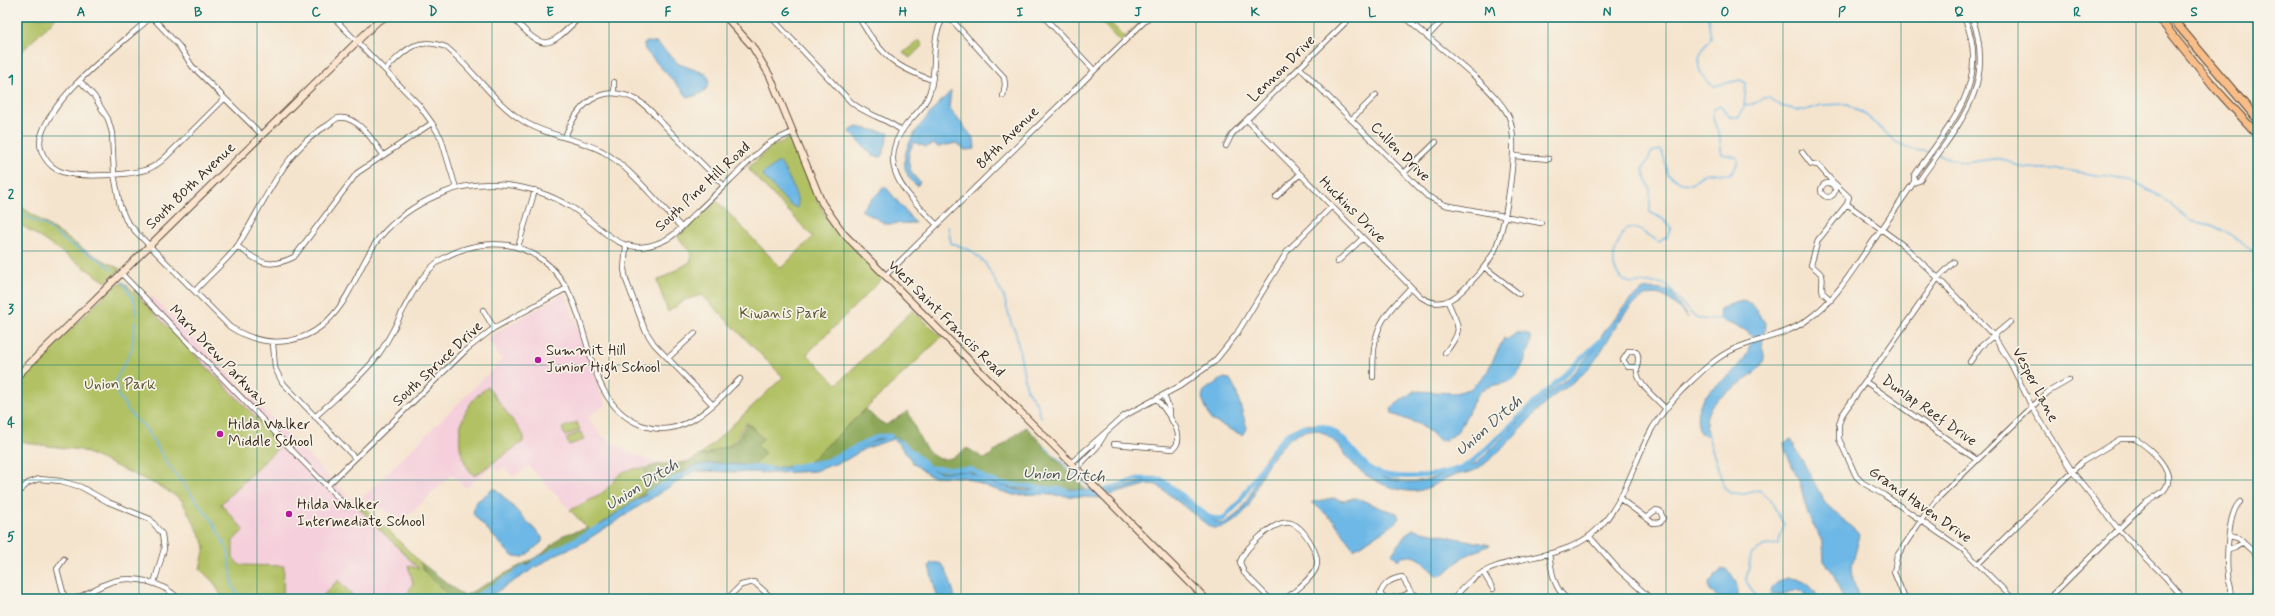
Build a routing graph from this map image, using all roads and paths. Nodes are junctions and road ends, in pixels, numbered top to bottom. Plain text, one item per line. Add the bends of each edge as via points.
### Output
1 (152, 17) edge
2 (333, 17) edge
3 (386, 17) edge
4 (512, 17) edge
5 (580, 17) edge
6 (726, 17) edge
7 (771, 17) edge
8 (858, 17) edge
9 (869, 17) edge
10 (944, 17) edge
11 (949, 17) edge
12 (1044, 17) edge
13 (1148, 17) edge
14 (1351, 17) edge
15 (1404, 17) edge
16 (1446, 17) edge
17 (1964, 17) edge
18 (1972, 17) edge
19 (2171, 17) edge
20 (2252, 17) edge
21 (2159, 18) edge
22 (862, 22) junction
23 (2258, 25) edge
24 (1427, 37) junction
25 (358, 41) junction
26 (1300, 68) junction
27 (385, 70) junction
28 (1094, 70) junction
29 (932, 80) junction
30 (80, 81) junction
31 (614, 82) dead end
32 (614, 93) junction
33 (1376, 95) dead end
34 (1003, 96) dead end
35 (224, 99) junction
36 (1247, 120) junction
37 (1351, 120) junction
38 (2258, 120) edge
39 (432, 123) junction
40 (902, 131) junction
41 (793, 132) junction
42 (262, 135) junction
43 (2258, 136) edge
44 (565, 137) junction
45 (1436, 142) dead end
46 (1226, 146) dead end
47 (1802, 152) dead end
48 (383, 155) junction
49 (1514, 156) junction
50 (1549, 159) dead end
51 (1404, 173) junction
52 (114, 174) junction
53 (1300, 174) junction
54 (1914, 182) junction
55 (724, 186) junction
56 (456, 188) junction
57 (535, 190) junction
58 (1276, 197) dead end
59 (1847, 204) junction
60 (1332, 206) junction
61 (1504, 216) junction
62 (1541, 223) dead end
63 (937, 225) junction
64 (681, 227) junction
65 (1881, 230) junction
66 (1363, 238) junction
67 (150, 246) junction
68 (237, 246) junction
69 (626, 246) junction
70 (518, 247) junction
71 (1337, 262) dead end
72 (1954, 262) dead end
73 (1484, 267) junction
74 (122, 274) junction
75 (885, 276) junction
76 (1938, 278) junction
77 (1411, 287) junction
78 (567, 288) junction
79 (195, 291) junction
80 (1519, 294) dead end
81 (1831, 300) junction
82 (1448, 302) junction
83 (483, 310) dead end
84 (2010, 322) dead end
85 (494, 328) junction
86 (695, 333) dead end
87 (1993, 335) junction
88 (273, 343) junction
89 (1446, 353) dead end
90 (668, 358) junction
91 (1970, 362) dead end
92 (1638, 367) dead end
93 (17, 376) edge
94 (1373, 377) dead end
95 (740, 379) dead end
96 (2069, 380) dead end
97 (1866, 382) junction
98 (1164, 395) junction
99 (1157, 398) junction
100 (713, 405) junction
101 (2032, 407) junction
102 (1666, 409) junction
103 (315, 417) junction
104 (1170, 417) junction
105 (1106, 432) junction
106 (1114, 444) dead end
107 (356, 458) junction
108 (1977, 460) junction
109 (1071, 463) junction
110 (1077, 468) junction
111 (2072, 471) junction
112 (327, 486) junction
113 (17, 494) edge
114 (1619, 498) junction
115 (2240, 502) dead end
116 (347, 507) dead end
117 (1647, 517) dead end
118 (1922, 518) junction
119 (2121, 528) junction
120 (1589, 536) junction
121 (2229, 536) junction
122 (2243, 542) junction
123 (2229, 550) junction
124 (1549, 554) junction
125 (2258, 556) edge
126 (64, 559) dead end
127 (1979, 563) junction
128 (1483, 572) junction
129 (154, 583) junction
130 (1493, 589) dead end
131 (1412, 592) junction
132 (65, 599) edge
133 (75, 599) edge
134 (179, 599) edge
135 (727, 599) edge
136 (773, 599) edge
137 (1206, 599) edge
138 (1270, 599) edge
139 (1286, 599) edge
140 (1386, 599) edge
141 (1422, 599) edge
142 (1454, 599) edge
143 (1567, 599) edge
144 (1651, 599) edge
145 (1905, 599) edge
146 (2013, 599) edge
147 (2048, 599) edge
148 (2181, 599) edge
149 (2229, 599) edge

1 - 30 street
1 - 35 street via 179,46 192,66
2 - 25 street
3 - 25 street, South 80th Avenue via 378,21
4 - 5 street via 533,39 546,43 558,38
6 - 41 street, West Saint Francis Road via 760,58
7 - 40 street via 862,112 891,122
8 - 22 street
9 - 22 street
10 - 29 street via 937,31
11 - 34 street via 1004,77
12 - 28 street
13 - 28 street, 84th Avenue
14 - 26 street, Lennon Drive
15 - 24 street
16 - 24 street
17 - 54 street via 1973,47 1972,77 1968,91 1954,119 1914,176
18 - 54 street via 1980,47 1979,80 1974,96 1963,117 1919,181
19 - 38 main road
20 - 23 street
21 - 43 main road
22 - 29 street via 876,44 891,60 906,71
24 - 49 street via 1499,101 1509,118 1513,133
25 - 27 street
25 - 42 street, South 80th Avenue
26 - 36 street, Lennon Drive
26 - 37 street, Cullen Drive
27 - 39 street
27 - 44 street via 404,51 415,45 434,43 446,47 514,115 537,128
28 - 63 street, 84th Avenue
29 - 40 street via 925,104
30 - 52 street via 94,96 108,119 112,133
30 - 52 street via 62,99 48,120 40,137 41,149 45,159 54,168 73,175
31 - 32 street
32 - 44 street via 590,100 582,107 574,117
32 - 55 street via 627,96 647,108
33 - 37 street
35 - 42 street
35 - 52 street via 156,166 136,173
36 - 46 street, Lennon Drive via 1232,134
36 - 53 street, Huckins Drive
37 - 51 street, Cullen Drive
39 - 48 street
39 - 56 street via 443,143
40 - 63 street via 894,145 896,177 904,192
41 - 55 street, South Pine Hill Road via 764,147
41 - 75 street, West Saint Francis Road via 814,185 833,220
42 - 67 street, South 80th Avenue
44 - 64 street via 594,147 612,157
45 - 51 street
47 - 59 street via 1811,164 1818,165 1832,183 1849,197
48 - 68 street via 353,178 294,257 279,265 269,264 254,258
48 - 68 street via 362,127 338,118 313,135 292,159 269,190
49 - 50 street
49 - 61 street
51 - 61 street, Cullen Drive via 1427,196 1445,205
52 - 67 street via 120,206 126,220
53 - 58 street
53 - 60 street, Huckins Drive
54 - 65 street
55 - 64 street, South Pine Hill Road
56 - 57 street via 490,183
56 - 88 street via 423,201 397,218 379,238 339,308 324,324 305,336
57 - 69 street via 573,208 614,241
57 - 70 street
59 - 65 street, Vesper Lane
59 - 81 street via 1818,240 1811,265 1822,275 1823,293
60 - 66 street, Huckins Drive
60 - 98 street via 1280,260 1226,350 1199,374
61 - 62 street, Cullen Drive
61 - 73 street via 1497,244
63 - 75 street, 84th Avenue
64 - 69 street, South Pine Hill Road via 665,241 653,245
65 - 76 street, Vesper Lane via 1904,246
65 - 81 street
66 - 71 street
66 - 77 street, Huckins Drive
67 - 74 street, South 80th Avenue
67 - 79 street
68 - 79 street
69 - 90 street via 624,269 641,322 649,337
70 - 78 street via 540,258 560,277
70 - 103 street via 502,244 470,246 454,252 436,264 421,281 377,356
72 - 76 street, Grand Haven Drive
73 - 80 street
73 - 82 street
74 - 93 street, South 80th Avenue
74 - 112 street, Mary Drew Parkway
75 - 109 street, West Saint Francis Road
76 - 87 street, Vesper Lane
76 - 97 street, Grand Haven Drive
77 - 82 street, Huckins Drive via 1430,302
77 - 94 street via 1387,313 1377,330
78 - 85 street, South Spruce Drive
78 - 100 street via 599,381 608,398 624,416 646,426 670,428 692,421
79 - 88 street via 230,327 244,336
81 - 102 street via 1798,326 1737,348 1715,361
82 - 89 street via 1458,326 1458,337
83 - 85 street
84 - 87 street
85 - 107 street, South Spruce Drive via 467,349
86 - 90 street
87 - 91 street via 1980,347
87 - 101 street, Vesper Lane via 2010,362
88 - 103 street via 274,360 279,376
90 - 100 street
92 - 102 street via 1640,381
95 - 100 street
96 - 101 street via 2048,392
97 - 108 street, Dunlap Reef Drive
97 - 118 street, Grand Haven Drive via 1842,415 1839,440 1856,476 1863,483
98 - 99 street
98 - 104 street
99 - 104 street via 1164,412
99 - 105 street via 1134,409
101 - 108 street
101 - 111 street, Vesper Lane
102 - 114 street via 1653,428
103 - 107 street
104 - 106 street via 1179,437 1173,449
105 - 109 street
105 - 110 street via 1097,447
107 - 112 street, South Spruce Drive
108 - 118 street via 1938,498
109 - 110 street, West Saint Francis Road
110 - 137 street, West Saint Francis Road
111 - 119 street, Vesper Lane
111 - 119 street via 2088,457 2113,442 2127,438 2139,442 2164,467 2169,479 2165,490 2144,504
111 - 127 street
112 - 116 street, Mary Drew Parkway
113 - 129 street via 28,483 39,479 61,481 81,487 108,502 150,519 162,534 164,549
114 - 117 street
114 - 120 street via 1608,517
115 - 121 street via 2234,509
118 - 127 street, Grand Haven Drive
118 - 145 street via 1897,556 1894,572
119 - 147 street
119 - 148 street, Vesper Lane via 2179,593
120 - 124 street via 1573,546
120 - 144 street via 1618,569
121 - 122 street
121 - 123 street
122 - 123 street
122 - 125 street
123 - 149 street via 2227,573 2232,592
124 - 128 street via 1518,559
124 - 143 street via 1554,583
126 - 132 street via 58,569
127 - 146 street, Grand Haven Drive
128 - 130 street
128 - 142 street
129 - 133 street via 128,578 112,581
129 - 134 street
131 - 140 street
131 - 140 street via 1402,577 1392,578 1382,587 1380,594
131 - 141 street
135 - 136 street via 741,586 754,582
138 - 139 street via 1244,573 1240,562 1246,551 1269,530 1285,523 1295,525 1303,532 1314,549 1317,561 1314,571

